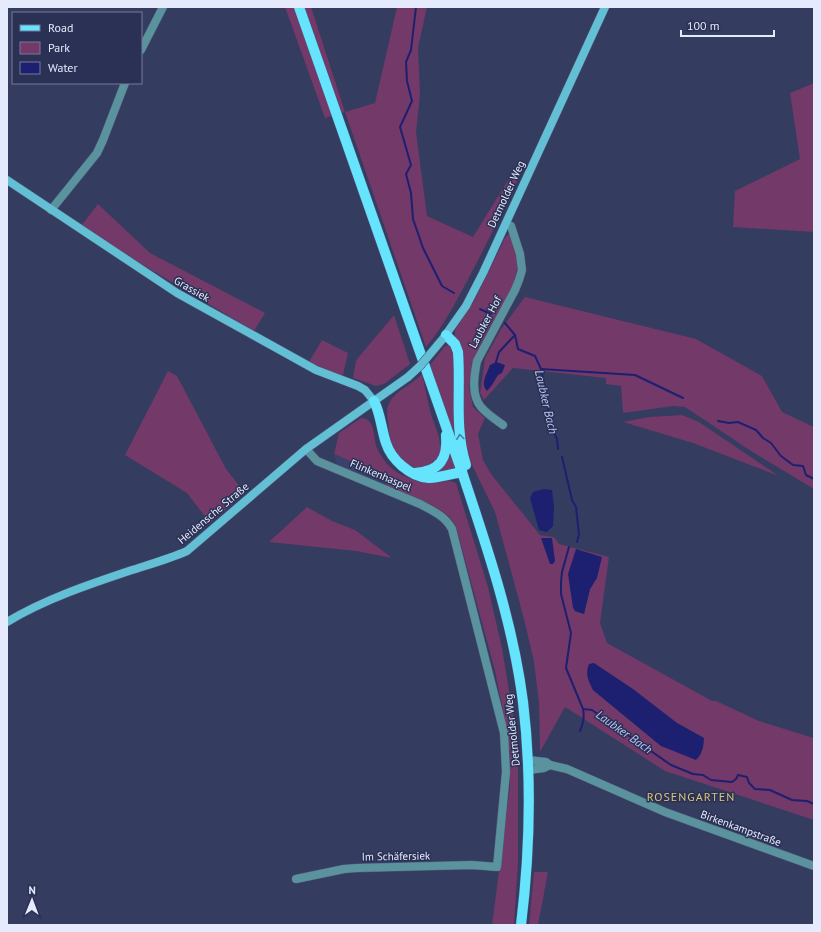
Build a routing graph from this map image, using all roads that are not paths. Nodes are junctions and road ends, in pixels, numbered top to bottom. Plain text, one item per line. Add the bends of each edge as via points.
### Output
1 (163, 7) edge
2 (299, 7) edge
3 (605, 7) edge
4 (142, 48) edge
5 (125, 84) edge
6 (7, 180) edge
7 (51, 210) junction
8 (506, 224) junction
9 (444, 338) junction
10 (408, 377) joint
11 (374, 402) junction
12 (503, 425) dead end
13 (445, 426) junction
14 (306, 449) junction
15 (462, 472) junction
16 (413, 473) junction
17 (472, 502) junction
18 (448, 522) joint
19 (7, 622) edge
20 (528, 765) junction
21 (814, 866) edge
22 (497, 867) joint
23 (296, 879) dead end
24 (522, 922) edge

1 - 4 street
2 - 13 main road
3 - 8 street, Detmolder Weg
5 - 7 street via 97,153
6 - 7 street, Grassiek
7 - 11 street, Grassiek via 177,293 316,370 358,386 365,390
8 - 9 street, Detmolder Weg via 475,290
8 - 12 street, Laubker Hof via 511,226 522,270 515,290 477,361 474,374 478,403
9 - 10 street, Detmolder Weg, bridge
17 -> 9 main road via 470,478 463,456 458,423 458,352 455,344
10 - 11 street, Heidensche Straße
11 - 14 street, Heidensche Straße
11 - 16 main road via 390,452 397,462
13 - 15 main road
13 - 16 main road via 446,451 440,464 433,469
14 - 18 street, Flinkenhaspel via 317,461 420,504
14 - 19 street, Heidensche Straße via 187,551 27,610
15 - 16 main road via 430,478
15 - 17 main road
17 - 20 main road, Detmolder Weg via 500,591 512,644 523,700
18 - 22 street, Detmolder Weg via 452,529 504,733 506,779
20 - 21 street, Birkenkampstraße via 567,768 665,812
20 - 24 main road, Detmolder Weg via 529,821
22 - 23 street, Im Schäfersiek via 472,865 357,868

